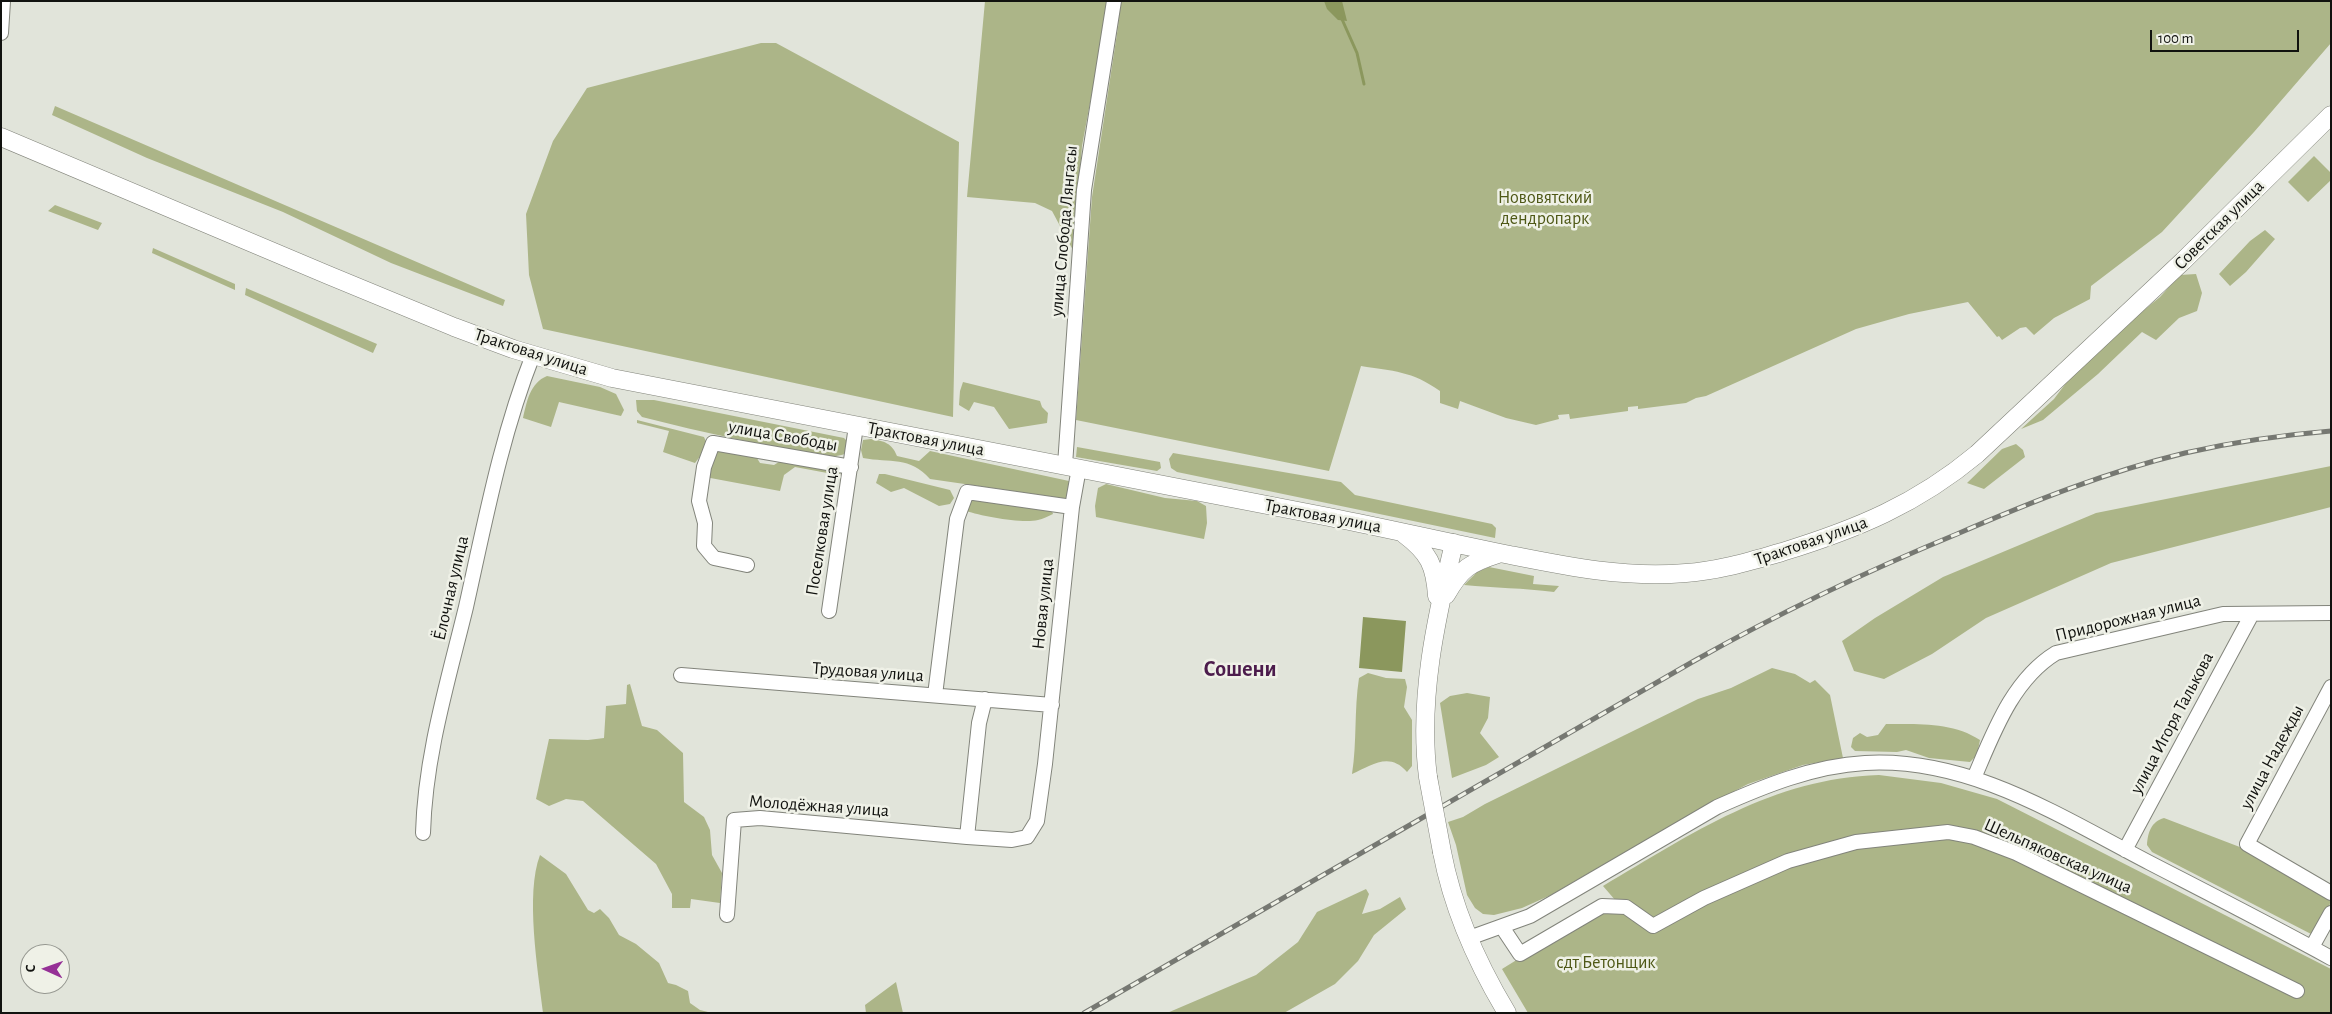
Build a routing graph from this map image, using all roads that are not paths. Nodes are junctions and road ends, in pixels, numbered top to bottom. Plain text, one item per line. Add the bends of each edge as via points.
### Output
1 (3, 1) edge
2 (1114, 1) edge
3 (1, 33) edge
4 (2331, 115) edge
5 (1, 137) edge
6 (2105, 334) joint
7 (533, 355) junction
8 (856, 426) junction
9 (851, 467) junction
10 (1072, 467) junction
11 (1072, 507) junction
12 (1402, 532) junction
13 (1454, 543) junction
14 (1502, 553) junction
15 (747, 565) dead end
16 (829, 611) dead end
17 (2331, 613) edge
18 (1438, 614) junction
19 (2252, 614) junction
20 (681, 675) dead end
21 (2331, 687) edge
22 (935, 695) junction
23 (985, 699) junction
24 (1052, 705) junction
25 (1974, 778) junction
26 (423, 833) dead end
27 (967, 837) junction
28 (2125, 850) junction
29 (2331, 893) edge
30 (2331, 913) edge
31 (727, 915) dead end
32 (1502, 928) junction
33 (1469, 938) junction
34 (2312, 947) junction
35 (2331, 958) edge
36 (2297, 991) dead end
37 (1505, 1012) edge

1 - 3 street
2 - 10 street, улица Слобода Лянгасы via 1084,190
4 - 6 main road, Советская улица
5 - 7 main road, Трактовая улица via 328,276
6 - 14 main road, Трактовая улица via 1946,480 1874,520 1831,537 1724,569 1686,574 1608,573
7 - 8 main road, Трактовая улица via 612,378
7 - 26 street, Ёлочная улица via 509,424 432,746
8 - 9 street, Поселковая улица
8 - 10 main road, Трактовая улица
9 - 15 street, улица Свободы via 713,443 704,467 699,500 706,523 704,546 714,558
9 - 16 street, Поселковая улица
10 - 11 street, улица Слобода Лянгасы
10 - 12 main road, Трактовая улица
11 - 22 street via 967,492 956,519
11 - 24 street, Новая улица
12 - 13 main road, Трактовая улица
12 - 18 main road via 1417,543 1432,562
13 - 14 main road, Трактовая улица
13 - 18 main road
14 - 18 main road via 1475,561 1463,571
17 - 19 street, Придорожная улица
18 - 33 main road, bridge via 1428,687 1428,777 1448,883
19 - 25 street, Придорожная улица via 2222,614 2056,653 2045,660 2012,698
19 - 28 street, улица Игоря Талькова
20 - 22 street, Трудовая улица
21 - 29 street, улица Надежды via 2247,844
22 - 23 street, Трудовая улица
23 - 24 street, Трудовая улица
23 - 27 street via 979,722
24 - 27 street, Молодёжная улица via 1037,822 1027,838
25 - 28 street via 2022,797
25 - 32 street via 1914,766 1866,763 1822,769 1784,780 1717,807 1561,899
27 - 31 street, Молодёжная улица via 760,818 734,820
28 - 34 street
30 - 34 street
32 - 33 street
32 - 36 street, Шельпяковская улица via 1520,954 1602,906 1626,907 1653,926 1704,898 1788,861 1856,842 1948,832 1974,837 2016,853
33 - 37 main road
34 - 35 street

